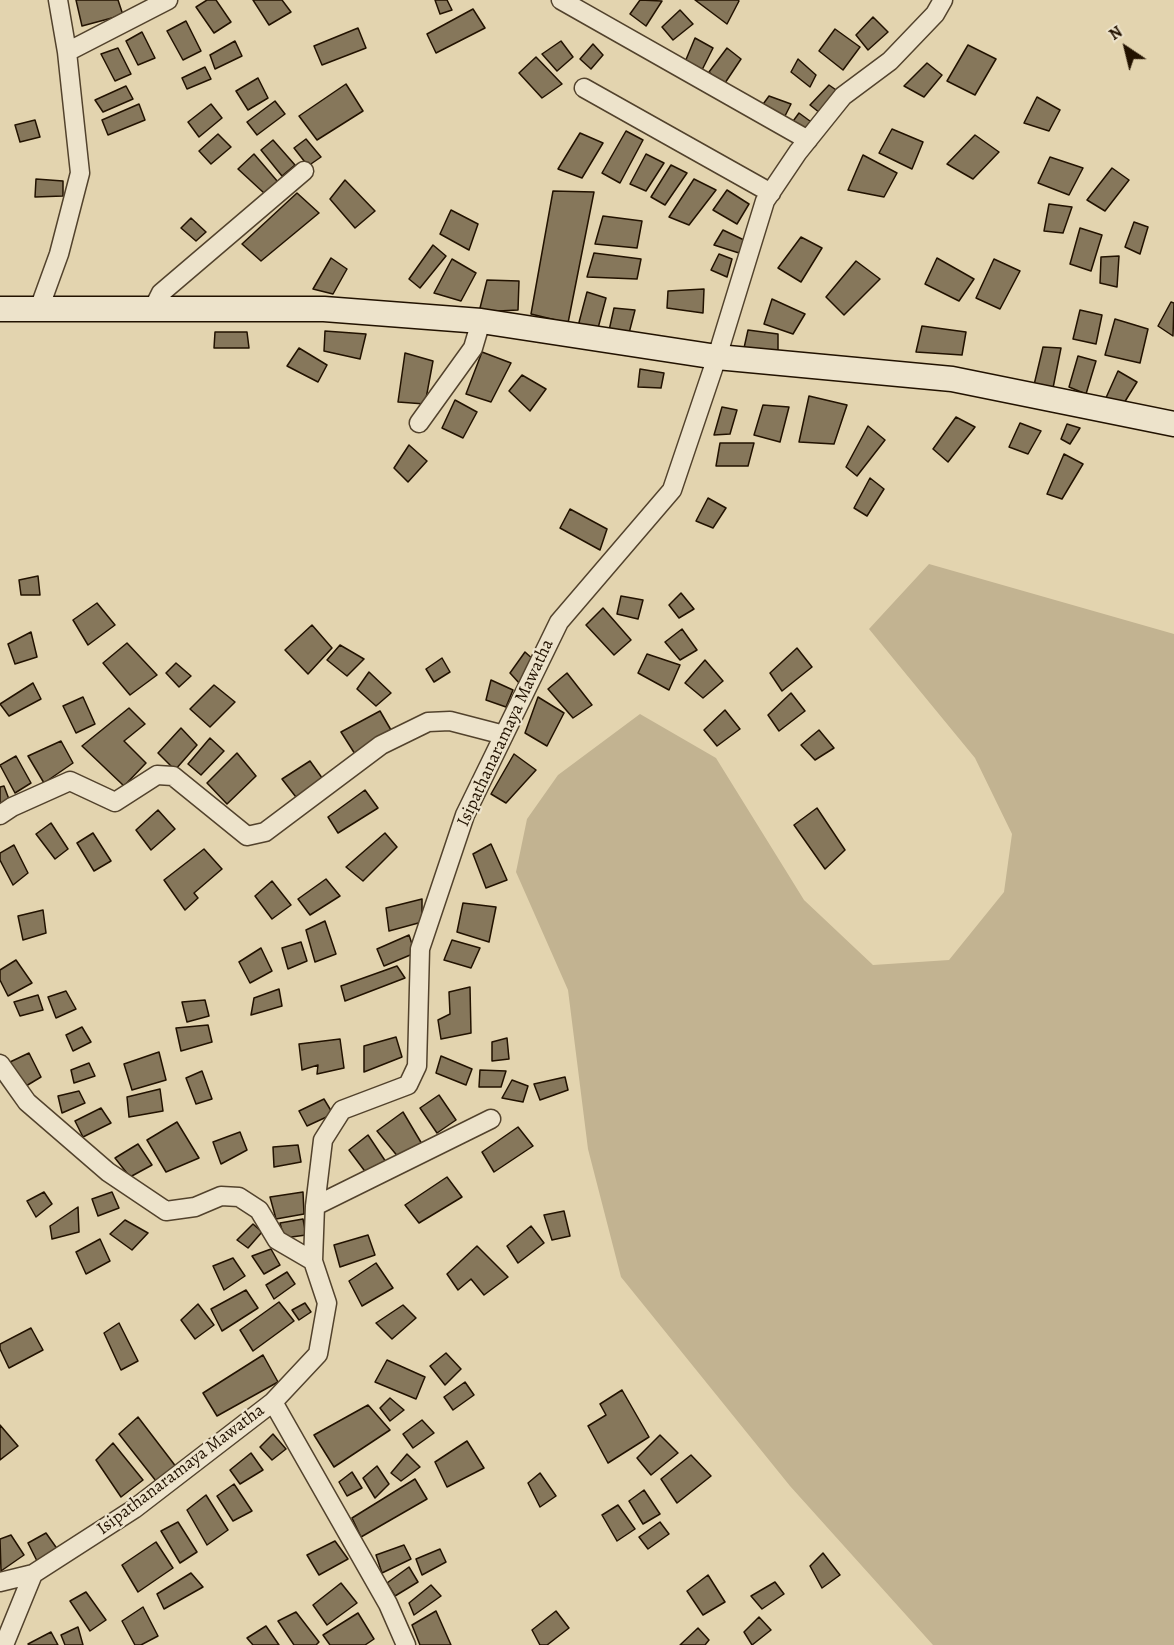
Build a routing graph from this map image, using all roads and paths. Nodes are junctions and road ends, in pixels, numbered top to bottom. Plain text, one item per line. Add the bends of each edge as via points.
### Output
1 (58, 0) edge
2 (168, 0) edge
3 (561, 0) edge
4 (943, 0) edge
5 (67, 52) junction
6 (584, 88) dead end
7 (808, 140) junction
8 (304, 171) dead end
9 (771, 193) junction
10 (0, 309) edge
11 (39, 309) junction
12 (153, 309) junction
13 (481, 321) junction
14 (717, 357) junction
15 (419, 423) dead end
16 (1174, 424) edge
17 (504, 735) junction
18 (0, 815) edge
19 (0, 1064) edge
20 (491, 1119) dead end
21 (315, 1206) junction
22 (313, 1261) junction
23 (273, 1402) junction
24 (33, 1574) junction
25 (0, 1582) edge
26 (4, 1645) edge
27 (406, 1645) edge

1 - 5 street
2 - 5 street
3 - 7 street
4 - 7 street, Isipathanaramaya Mawatha via 935,14 890,61 843,96
5 - 11 street via 80,173 59,254
6 - 9 street
7 - 9 street, Isipathanaramaya Mawatha
8 - 12 street via 161,293
9 - 14 street, Isipathanaramaya Mawatha via 765,201
10 - 11 street
11 - 12 street
12 - 13 street via 324,309
13 - 14 street
13 - 15 street via 473,348
14 - 16 street via 952,379
14 - 17 street, Isipathanaramaya Mawatha via 672,490 559,622
17 - 18 street via 450,720 428,722 381,746 265,832 247,836 173,776 157,775 115,802 70,781
17 - 21 street, Isipathanaramaya Mawatha via 465,814 420,949 417,1066 408,1085 342,1110 323,1140
19 - 22 street via 27,1102 108,1172 165,1211 195,1207 221,1196 239,1197 259,1210 277,1240
20 - 21 street
21 - 22 street, Isipathanaramaya Mawatha
22 - 23 street, Isipathanaramaya Mawatha via 327,1303 318,1354
23 - 24 street, Isipathanaramaya Mawatha via 134,1509
23 - 27 street, Isipathanaramaya Mawatha via 388,1604
24 - 25 street, Isipathanaramaya Mawatha
24 - 26 street

